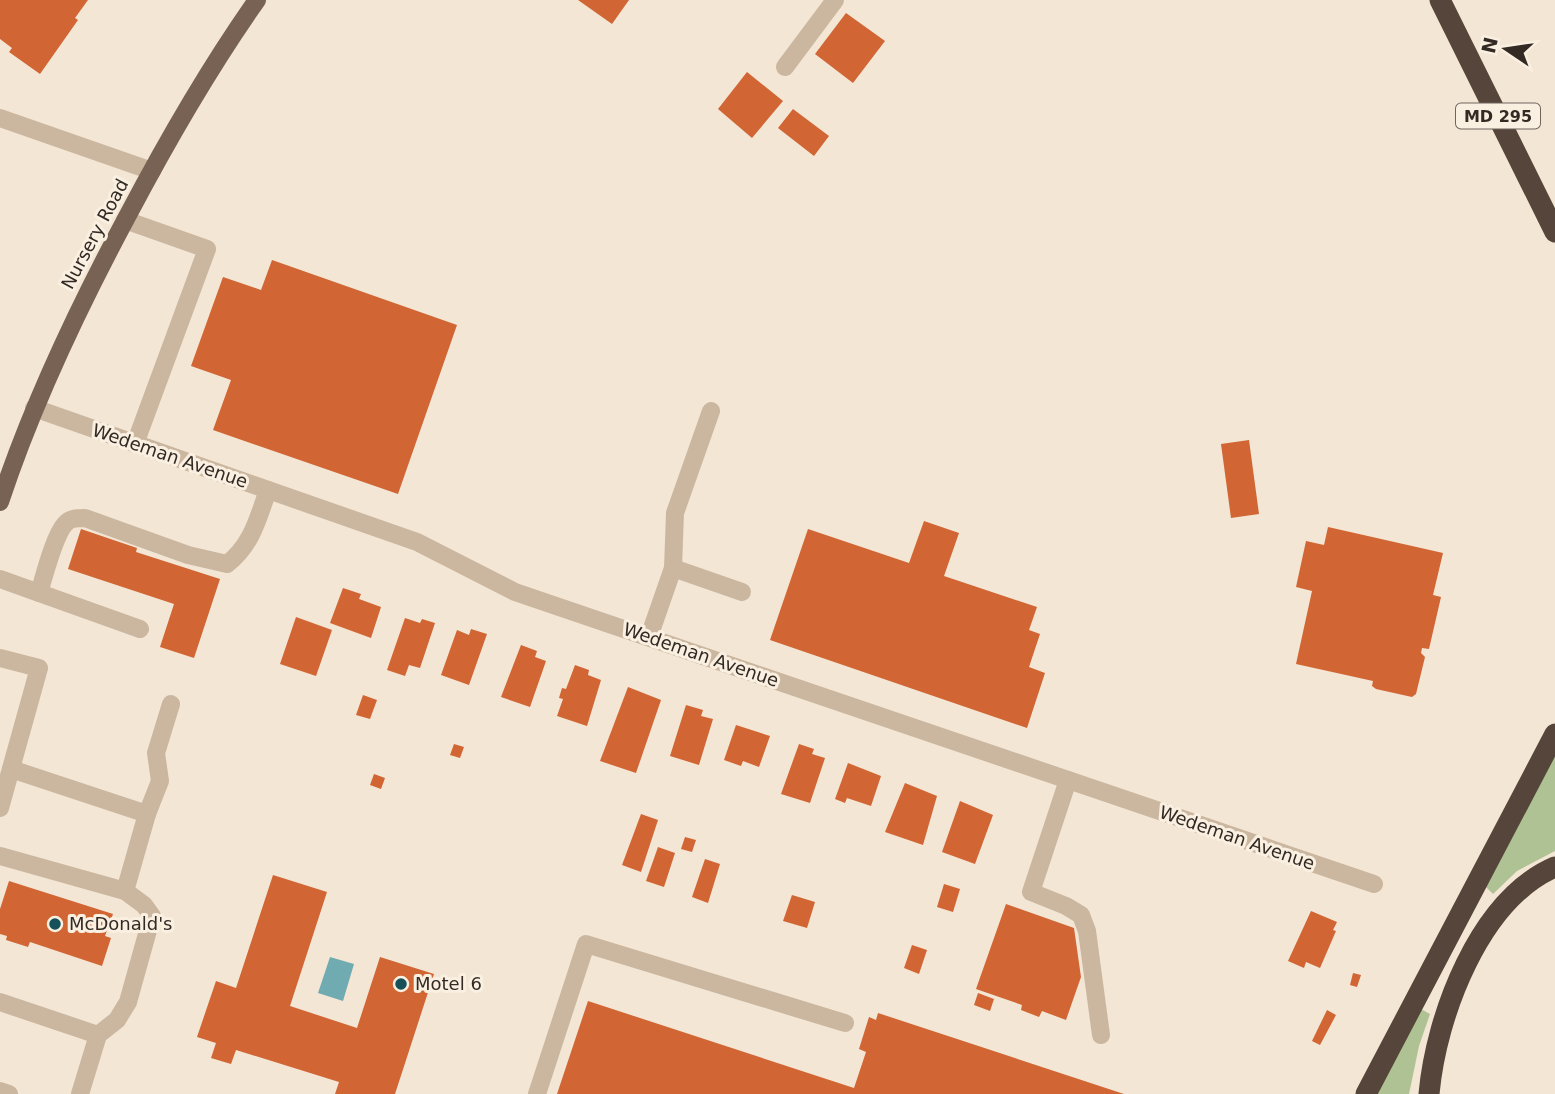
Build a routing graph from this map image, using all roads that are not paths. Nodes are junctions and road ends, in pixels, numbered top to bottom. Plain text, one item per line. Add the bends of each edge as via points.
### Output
1 (257, 0) edge
2 (835, 0) edge
3 (1440, 0) edge
4 (785, 67) dead end
5 (0, 118) edge
6 (152, 171) junction
7 (125, 220) junction
8 (1555, 232) edge
9 (34, 408) junction
10 (711, 411) dead end
11 (135, 444) junction
12 (268, 490) junction
13 (0, 502) edge
14 (673, 568) junction
15 (0, 579) edge
16 (742, 592) dead end
17 (39, 593) junction
18 (140, 629) dead end
19 (649, 637) junction
20 (0, 658) edge
21 (171, 704) dead end
22 (1555, 734) edge
23 (11, 769) junction
24 (1068, 780) junction
25 (0, 808) edge
26 (147, 814) junction
27 (0, 856) edge
28 (1555, 867) edge
29 (1374, 884) dead end
30 (125, 891) junction
31 (0, 1002) edge
32 (845, 1023) dead end
33 (98, 1035) junction
34 (1101, 1035) dead end
35 (0, 1091) edge
36 (9, 1094) edge
37 (80, 1094) edge
38 (537, 1094) edge
39 (1366, 1094) edge
40 (1429, 1094) edge

1 - 6 main road, Nursery Road
2 - 4 street
3 - 8 highway, MD 295
5 - 6 street
6 - 7 main road, Nursery Road
7 - 9 main road, Nursery Road
7 - 11 street via 207,249
9 - 11 street, Wedeman Avenue
9 - 13 main road, Nursery Road
10 - 14 street via 676,513
11 - 12 street, Wedeman Avenue
12 - 17 street via 249,542 227,564 73,518 64,525
12 - 19 street, Wedeman Avenue via 417,542 515,592
14 - 16 street
14 - 19 street
15 - 17 street
17 - 18 street
19 - 24 street, Wedeman Avenue
20 - 23 street via 39,667
21 - 26 street via 156,753 160,781
22 - 39 highway
23 - 25 street
23 - 26 street
24 - 29 street, Wedeman Avenue
24 - 34 street via 1031,892 1082,915
26 - 30 street
27 - 30 street
28 - 40 highway via 1518,891 1472,953 1441,1032
30 - 33 street via 152,916 128,1002 117,1020
31 - 33 street
32 - 38 street via 586,944
33 - 37 street
35 - 36 street

